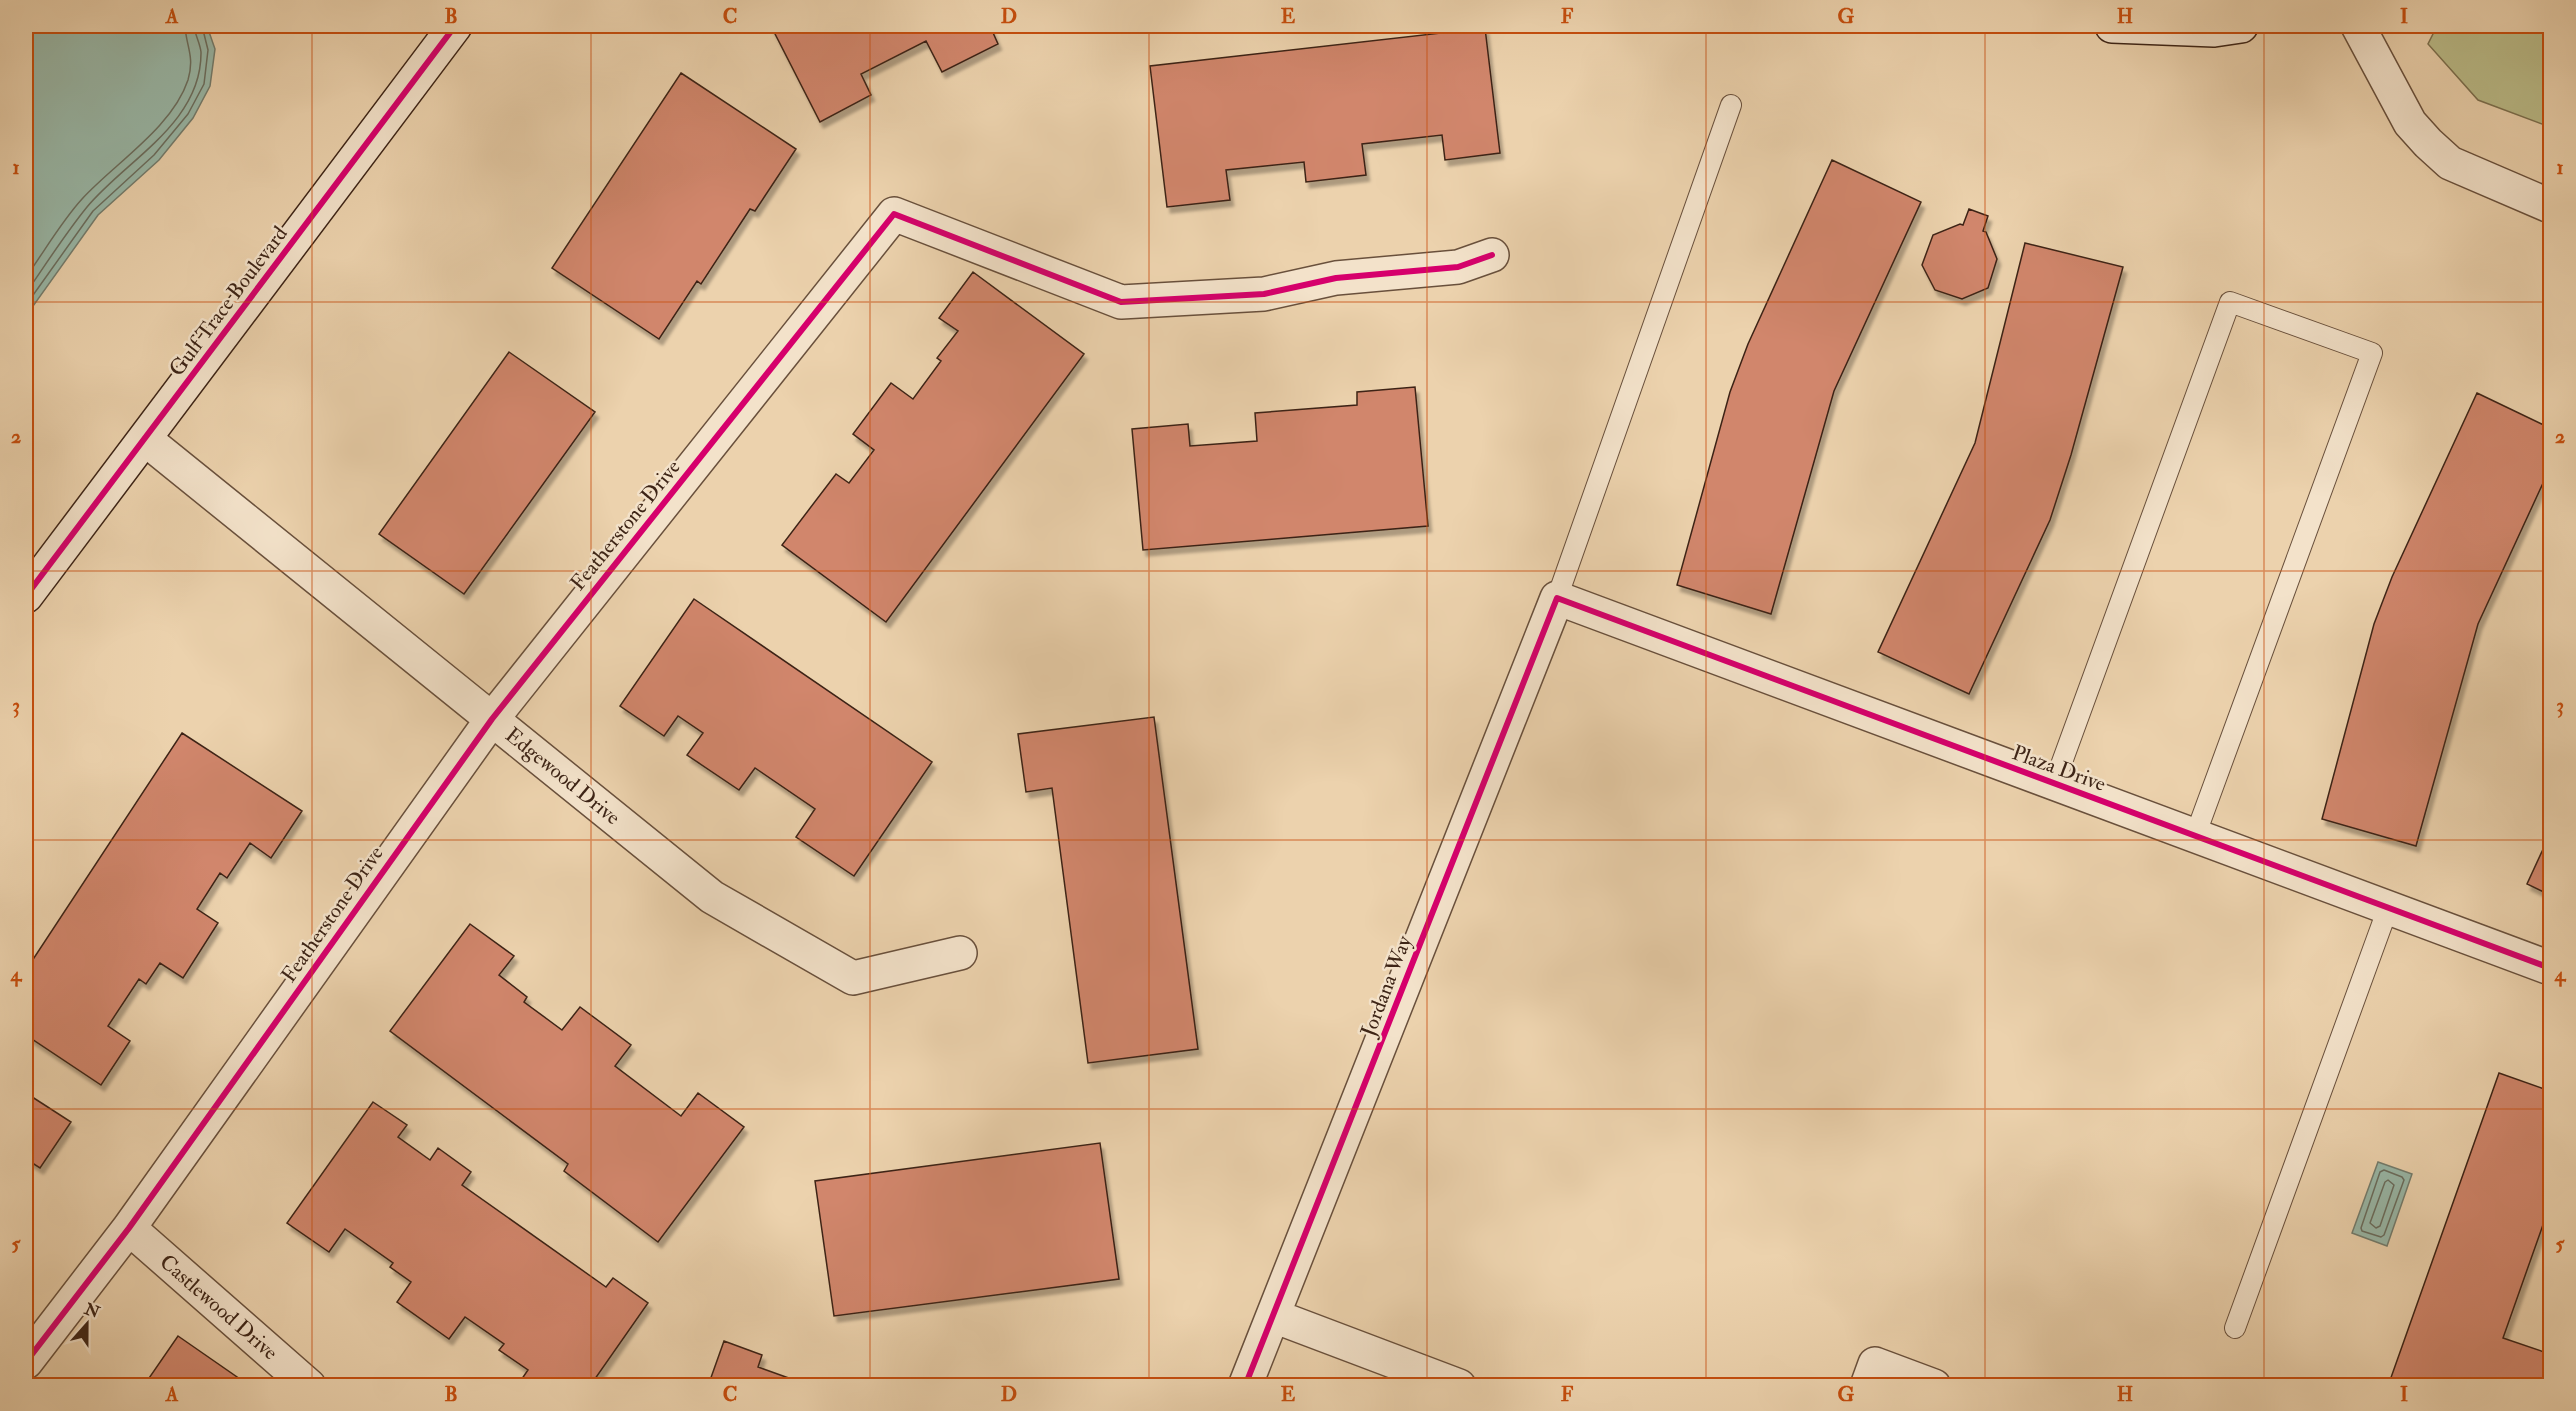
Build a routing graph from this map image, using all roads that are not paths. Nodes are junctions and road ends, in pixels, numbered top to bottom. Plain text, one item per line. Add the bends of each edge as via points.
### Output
1 (455, 26) edge
2 (2112, 26) edge
3 (2241, 26) edge
4 (2358, 26) edge
5 (1731, 105) dead end
6 (2550, 206) edge
7 (1492, 255) dead end
8 (145, 439) junction
9 (26, 596) edge
10 (1557, 598) junction
11 (492, 719) junction
12 (2054, 784) junction
13 (2196, 836) junction
14 (2388, 908) junction
15 (960, 953) dead end
16 (2550, 968) edge
17 (129, 1228) junction
18 (1274, 1316) junction
19 (2235, 1328) dead end
20 (26, 1362) edge
21 (309, 1386) edge
22 (1245, 1386) edge
23 (1459, 1386) edge
24 (1867, 1386) edge
25 (1934, 1386) edge

1 - 8 street, Gulf Trace Boulevard
2 - 3 street via 2214,30
4 - 6 street via 2410,123 2428,143 2450,163
5 - 10 lane
7 - 11 street, Featherstone Drive via 1458,267 1336,278 1264,294 1121,302 894,214
8 - 9 street, Gulf Trace Boulevard
8 - 11 street, Edgewood Drive
10 - 12 street, Plaza Drive
10 - 18 street, Jordana Way
11 - 15 street, Edgewood Drive via 712,897 853,978
11 - 17 street, Featherstone Drive
12 - 13 street, Plaza Drive
12 - 13 lane via 2230,302 2372,353
13 - 14 street, Plaza Drive
14 - 16 street, Plaza Drive
14 - 19 lane
17 - 20 street, Featherstone Drive
17 - 21 street, Castlewood Drive
18 - 22 street, Jordana Way
18 - 23 street
24 - 25 street via 1875,1364

